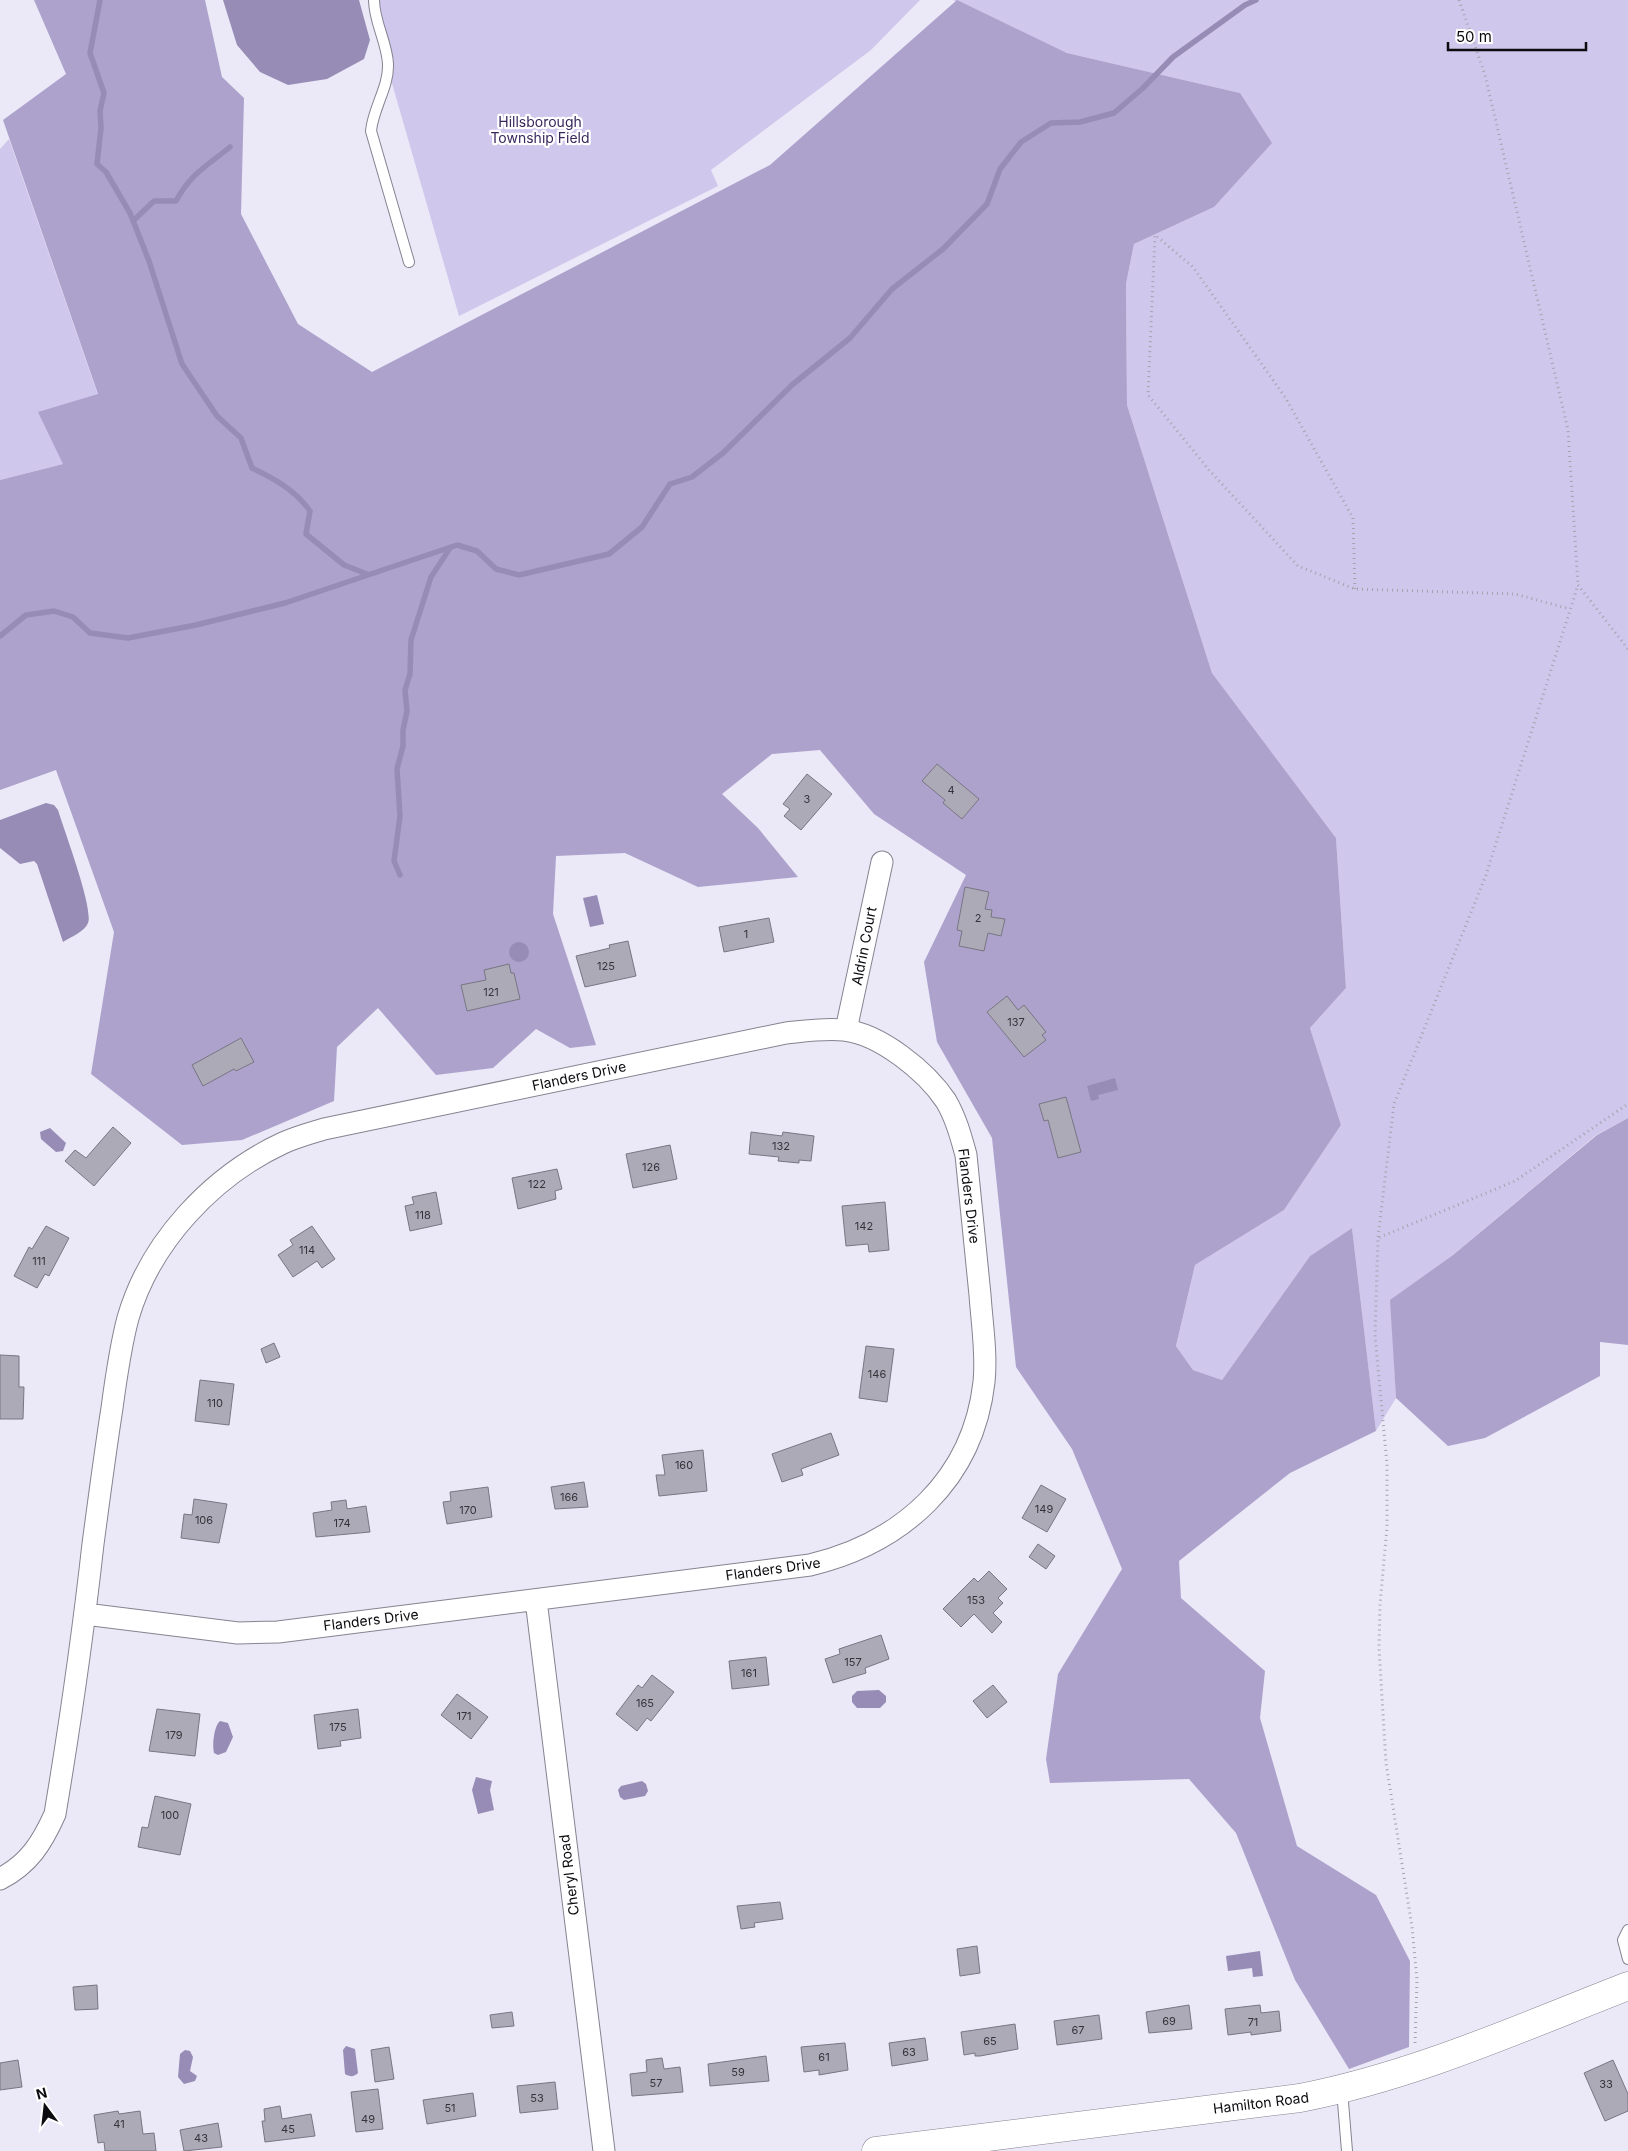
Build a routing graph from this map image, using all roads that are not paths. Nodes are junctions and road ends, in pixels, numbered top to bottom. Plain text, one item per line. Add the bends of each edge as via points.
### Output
1 (374, 0) edge
2 (409, 262) dead end
3 (882, 862) dead end
4 (846, 1030) junction
5 (536, 1600) junction
6 (85, 1614) junction
7 (0, 1879) edge
8 (1628, 1930) edge
9 (1628, 1959) edge
10 (1628, 1986) edge
11 (1342, 2090) junction
12 (604, 2151) edge
13 (876, 2151) edge
14 (1347, 2151) edge

1 - 2 lane via 388,66 385,85 372,116 371,131
3 - 4 street, Aldrin Court
4 - 5 street, Flanders Drive via 874,1040 903,1057 927,1078 946,1101 958,1126 966,1155 984,1350 984,1383 975,1421 962,1454 943,1485 924,1507 896,1530 839,1558 810,1565
4 - 6 street, Flanders Drive via 786,1033 324,1129 284,1142 216,1187 178,1225 155,1258 129,1317 120,1351 102,1472
5 - 6 street, Flanders Drive via 278,1632 238,1633
5 - 12 street, Cheryl Road
6 - 7 street, Flanders Drive via 55,1814 32,1856
8 - 9 lane via 1623,1940
10 - 11 street, Hamilton Road via 1414,2069
11 - 13 street, Hamilton Road
11 - 14 lane

